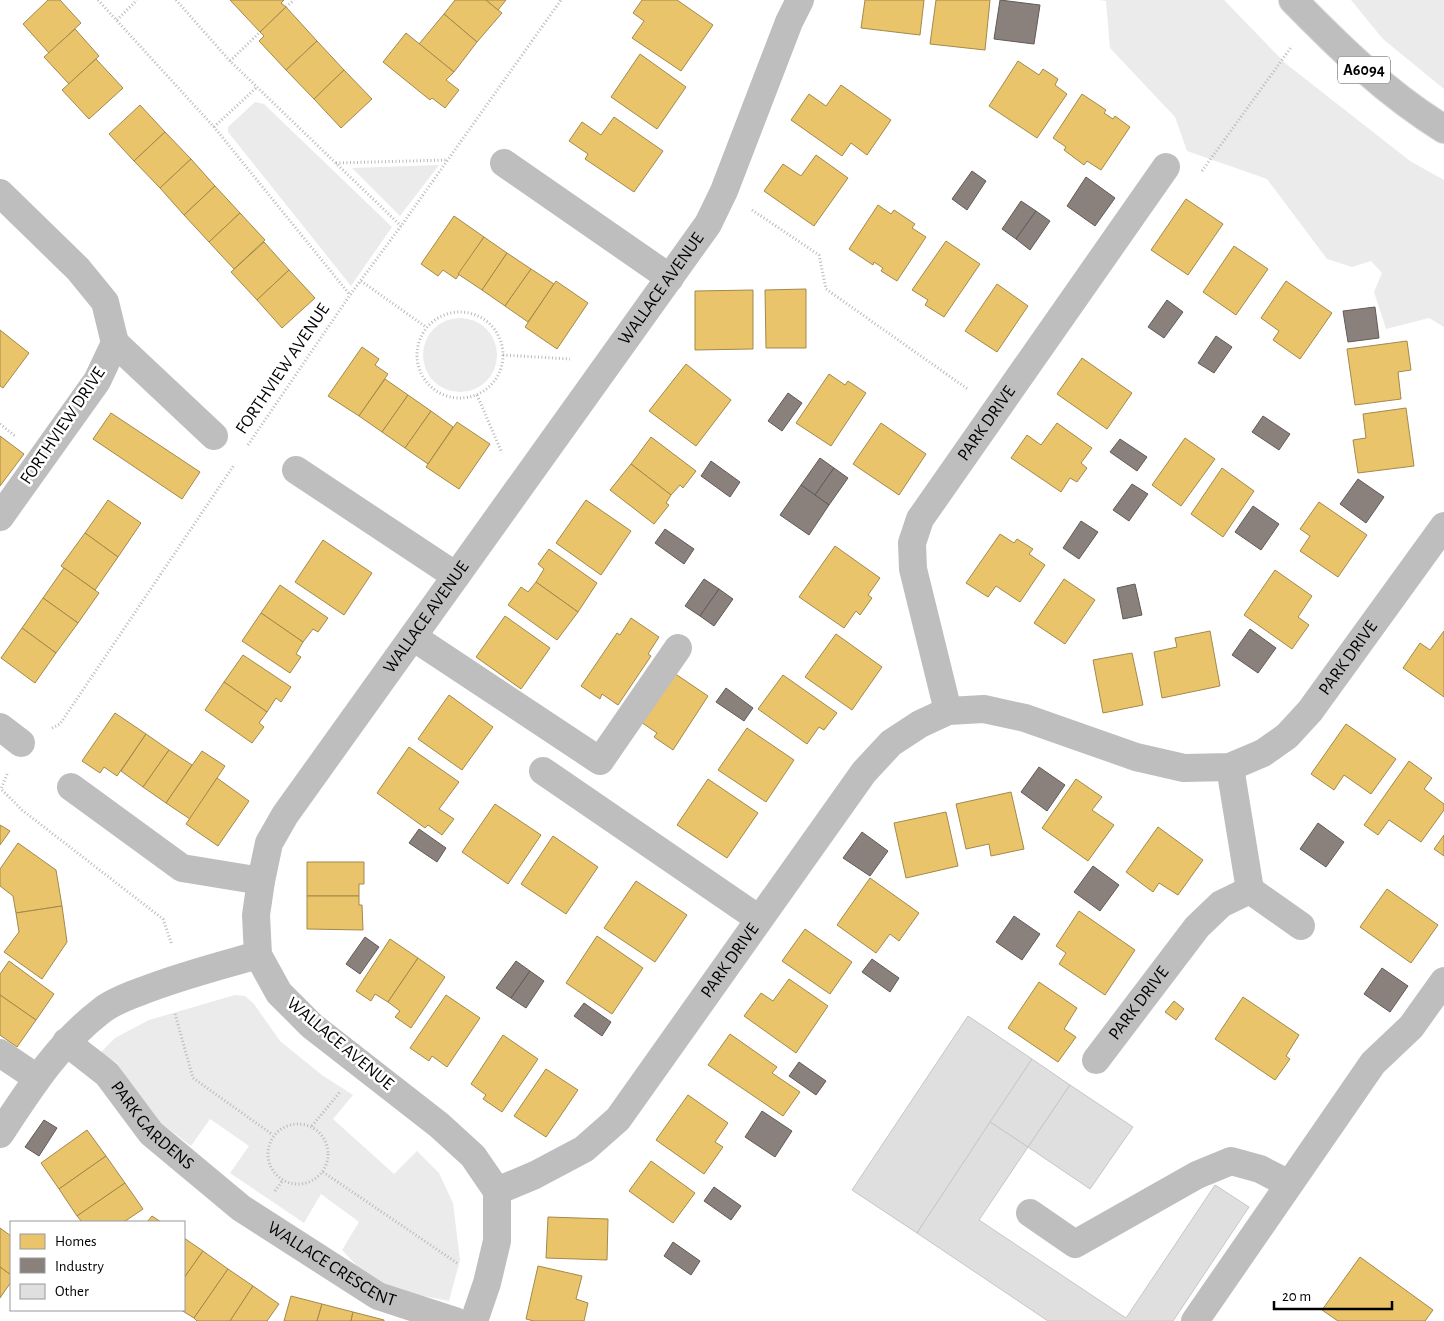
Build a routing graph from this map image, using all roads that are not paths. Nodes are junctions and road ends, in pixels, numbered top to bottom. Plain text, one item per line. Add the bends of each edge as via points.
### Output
1 (800, 0) edge
2 (1302, 9) edge
3 (1444, 130) edge
4 (504, 163) dead end
5 (1166, 167) dead end
6 (0, 193) edge
7 (670, 278) junction
8 (115, 342) junction
9 (214, 436) dead end
10 (296, 470) dead end
11 (0, 517) edge
12 (1444, 526) edge
13 (456, 576) junction
14 (413, 637) junction
15 (678, 648) dead end
16 (948, 711) junction
17 (1230, 768) junction
18 (543, 771) dead end
19 (71, 787) dead end
20 (261, 881) junction
21 (1250, 890) junction
22 (759, 919) junction
23 (1301, 926) dead end
24 (258, 955) junction
25 (1444, 981) edge
26 (66, 1042) junction
27 (0, 1053) edge
28 (1096, 1060) dead end
29 (37, 1078) junction
30 (0, 1134) edge
31 (1289, 1184) junction
32 (497, 1191) junction
33 (241, 1208) joint
34 (1030, 1213) dead end
35 (455, 1321) edge
36 (474, 1321) edge
37 (1195, 1321) edge

1 - 7 street, WALLACE AVENUE via 724,192 708,224
2 - 3 street, A6094 via 1360,67 1415,112
4 - 7 street
5 - 16 street, PARK DRIVE via 920,519 912,543 913,569
6 - 8 street via 78,269 105,302
7 - 13 street, WALLACE AVENUE
8 - 9 street
8 - 11 street, FORTHVIEW DRIVE via 97,381
10 - 13 street
12 - 17 street, PARK DRIVE via 1310,711 1287,736 1263,753
13 - 14 street, WALLACE AVENUE
14 - 15 street via 600,761
14 - 20 street, WALLACE AVENUE via 285,815 269,843
16 - 17 street, PARK DRIVE via 984,709 1025,718 1136,757 1184,768
16 - 22 street, PARK DRIVE via 920,724 891,744 864,772
17 - 21 street
18 - 22 street
19 - 20 street via 182,868
20 - 24 street, WALLACE AVENUE via 256,915
21 - 23 street
21 - 28 street, PARK DRIVE via 1221,904 1197,927
22 - 32 street, PARK DRIVE via 618,1119 584,1149
24 - 26 street via 175,978 130,995 102,1010
24 - 32 street, WALLACE AVENUE via 279,992 312,1026 439,1125 473,1156
25 - 31 street via 1411,1027 1373,1063
26 - 29 street
26 - 33 street, PARK GARDENS via 107,1074 151,1133
27 - 29 street
29 - 30 street
31 - 34 street via 1260,1169 1230,1161 1198,1175 1075,1244
31 - 37 street
32 - 36 street via 497,1241
33 - 35 street, WALLACE CRESCENT via 378,1296

